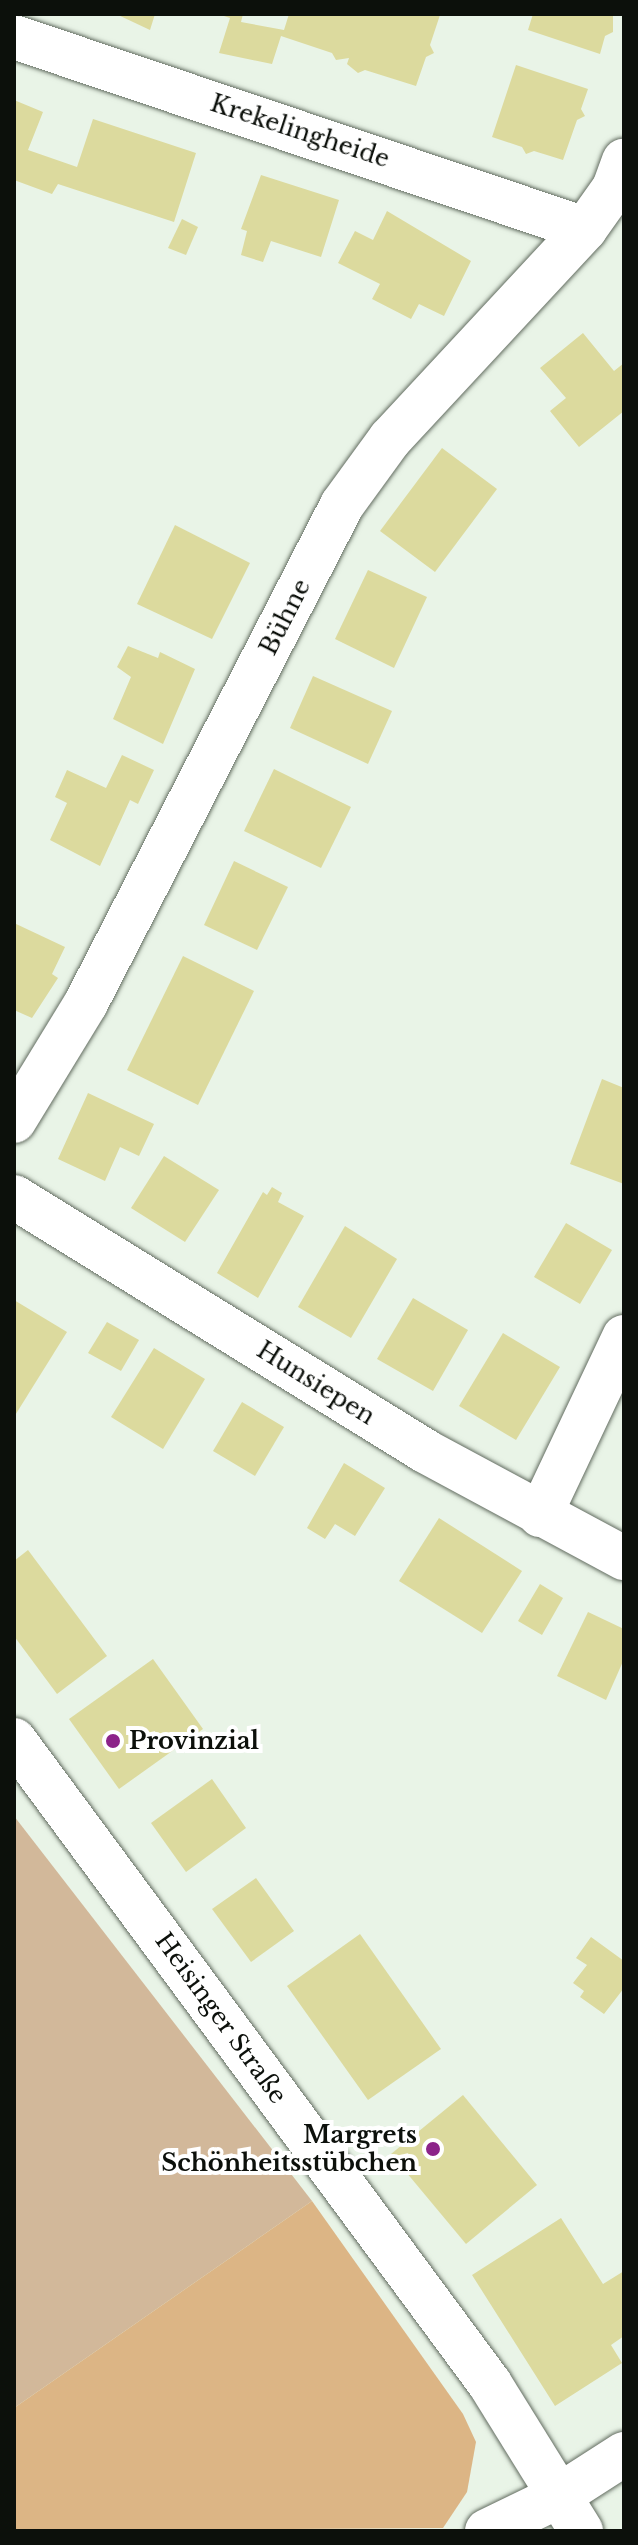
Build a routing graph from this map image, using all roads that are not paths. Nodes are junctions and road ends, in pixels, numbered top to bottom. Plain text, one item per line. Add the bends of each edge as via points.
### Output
1 (14, 37) edge
2 (624, 161) edge
3 (585, 229) junction
4 (14, 1121) edge
5 (14, 1197) edge
6 (624, 1337) edge
7 (540, 1515) junction
8 (624, 1558) edge
9 (14, 1740) edge
10 (624, 2454) edge
11 (568, 2520) edge
12 (487, 2531) edge

1 - 3 street, Krekelingheide
2 - 3 street, Bühne via 614,188
3 - 4 street, Bühne via 390,439 342,505 86,1003
5 - 7 street, Hunsiepen via 425,1451
6 - 7 street
7 - 8 street, Hunsiepen
9 - 11 street, Heisinger Straße via 490,2384
10 - 11 street
11 - 12 street

